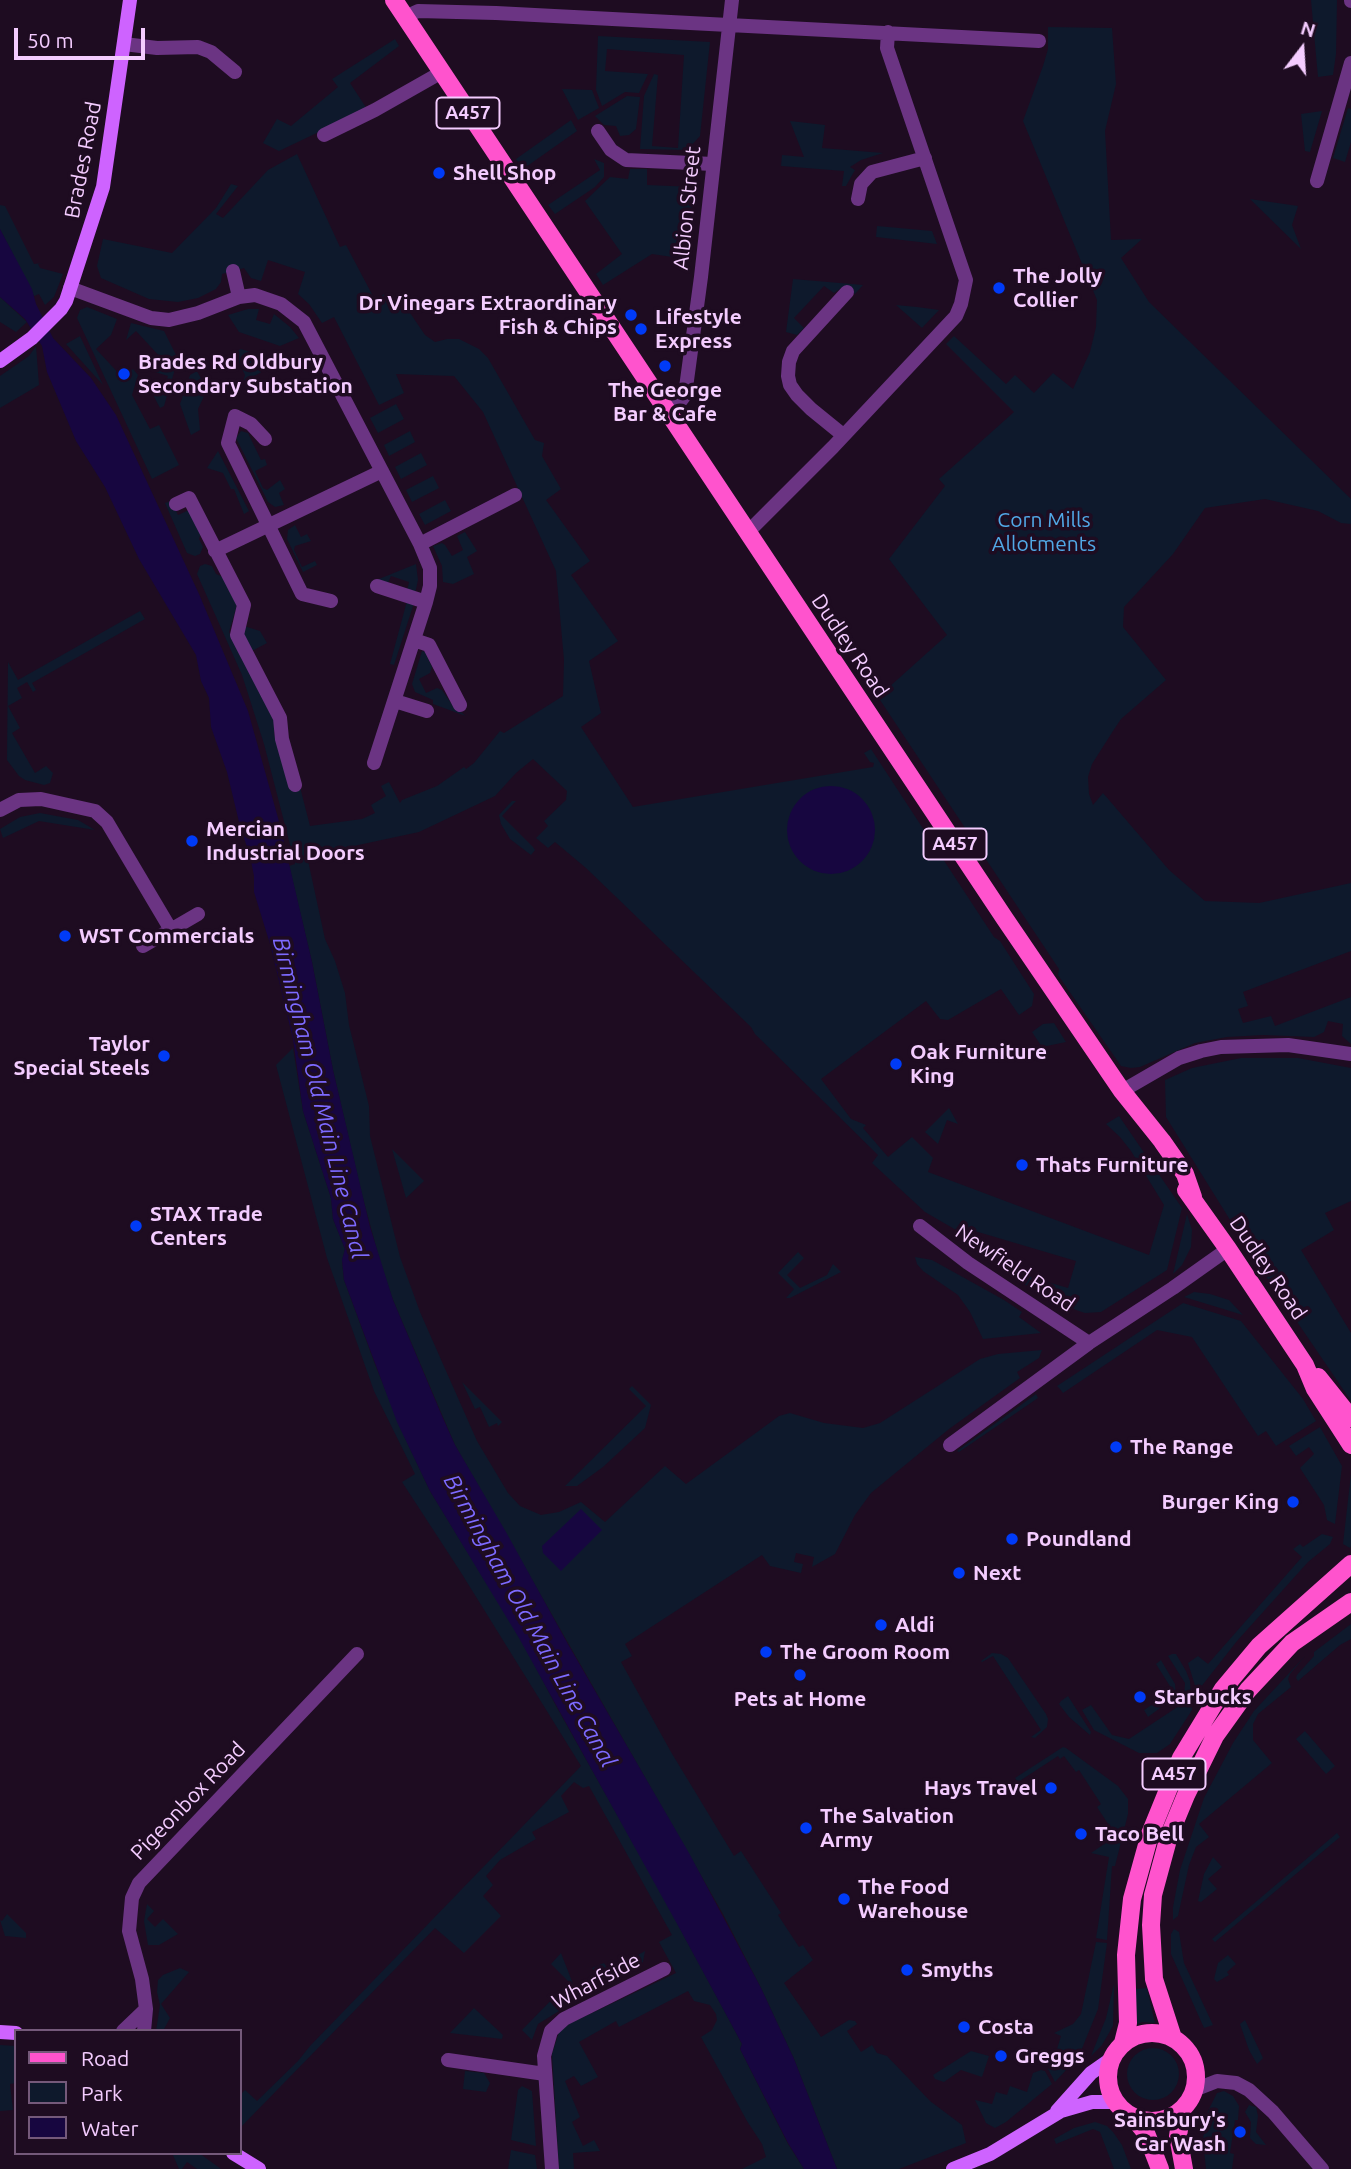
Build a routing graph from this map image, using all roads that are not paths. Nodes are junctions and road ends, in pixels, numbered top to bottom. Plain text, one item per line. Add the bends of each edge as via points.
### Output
1 (130, 0) edge
2 (394, 0) edge
3 (732, 0) edge
4 (413, 9) edge
5 (729, 26) junction
6 (888, 32) junction
7 (1039, 41) dead end
8 (124, 44) junction
9 (1351, 63) edge
10 (234, 72) dead end
11 (442, 72) junction
12 (598, 131) dead end
13 (324, 135) dead end
14 (925, 158) junction
15 (713, 164) junction
16 (1317, 181) dead end
17 (858, 199) dead end
18 (233, 271) dead end
19 (70, 288) junction
20 (847, 292) dead end
21 (239, 297) junction
22 (0, 361) edge
23 (665, 411) junction
24 (843, 435) junction
25 (265, 439) dead end
26 (382, 471) junction
27 (515, 495) dead end
28 (176, 504) dead end
29 (269, 524) junction
30 (747, 533) junction
31 (420, 544) junction
32 (215, 551) junction
33 (377, 586) dead end
34 (331, 601) dead end
35 (426, 602) junction
36 (414, 640) junction
37 (395, 701) junction
38 (460, 705) dead end
39 (428, 711) dead end
40 (374, 763) dead end
41 (295, 785) dead end
42 (0, 810) edge
43 (198, 914) dead end
44 (171, 930) junction
45 (143, 946) dead end
46 (1351, 1054) edge
47 (1122, 1091) junction
48 (920, 1226) dead end
49 (1228, 1249) junction
50 (1089, 1343) junction
51 (1305, 1365) junction
52 (1351, 1418) edge
53 (1351, 1444) edge
54 (950, 1445) dead end
55 (1351, 1564) edge
56 (1351, 1602) edge
57 (357, 1654) dead end
58 (664, 1969) dead end
59 (146, 2009) junction
60 (125, 2029) edge
61 (144, 2029) edge
62 (1174, 2038) junction
63 (1124, 2042) junction
64 (1111, 2059) junction
65 (448, 2060) dead end
66 (545, 2074) junction
67 (1194, 2090) junction
68 (1115, 2102) junction
69 (1182, 2110) junction
70 (1054, 2114) junction
71 (1132, 2116) junction
72 (236, 2155) edge
73 (259, 2169) edge
74 (552, 2169) edge
75 (953, 2169) edge
76 (1160, 2169) edge
77 (1184, 2169) edge
78 (1322, 2169) edge

1 - 8 street, Brades Road
2 - 4 main road, A457
3 - 5 street, Albion Street
4 - 5 street
4 - 11 main road, A457
5 - 6 street
5 - 15 street, Albion Street
6 - 7 street
6 - 14 street via 887,48
8 - 10 street via 198,47
8 - 19 street, Brades Road via 103,187
9 - 16 street
11 - 13 street
11 - 23 main road, Dudley Road / A457
12 - 15 street via 611,150 626,160
14 - 17 street via 872,172 861,184
14 - 24 street via 965,280 961,303 956,316
15 - 23 street, Albion Street via 685,395
18 - 21 street
19 - 21 street via 151,318 169,320
19 - 22 street, Brades Road via 61,309
20 - 24 street via 793,351 788,376 797,395
21 - 26 street via 268,298 304,321
23 - 30 main road, Dudley Road / A457
24 - 30 street
25 - 29 street via 235,416 228,443
26 - 29 street
26 - 31 street
27 - 31 street
28 - 32 street via 189,498
29 - 32 street
29 - 34 street via 302,594
30 - 47 main road, Dudley Road / A457
31 - 35 street via 430,568
32 - 41 street via 244,605 237,635 280,718
33 - 35 street
35 - 36 street
36 - 37 street
36 - 38 street via 429,645
37 - 39 street
37 - 40 street
42 - 44 street via 19,800 41,799 94,811 107,822
43 - 44 street
44 - 45 street
46 - 47 street via 1288,1045 1221,1047 1179,1058
47 - 49 main road, Dudley Road / A457 via 1142,1131
48 - 50 street, Newfield Road
49 - 50 street
49 - 51 main road, Dudley Road / A457
50 - 54 street
51 - 52 main road, Dudley Road / A457
51 - 53 main road, Dudley Road / A457
55 - 63 main road, A457 via 1259,1646 1223,1689 1181,1758 1150,1834 1132,1899
56 - 62 main road, A457 via 1292,1643 1248,1690 1215,1735 1186,1794 1153,1895 1151,1925 1154,1979
57 - 59 street, Pigeonbox Road via 139,1883 132,1898 130,1931
58 - 66 street, Wharfside via 556,2025 544,2056
59 - 60 street
59 - 61 street, Pigeonbox Road
62 - 63 main road via 1151,2032
62 - 67 main road, A457 via 1192,2057
63 - 64 main road
64 - 68 main road via 1108,2082
64 - 70 street via 1091,2073
65 - 66 street
66 - 74 street, Wharfside
67 - 69 main road
67 - 78 street via 1217,2081 1249,2090
68 - 70 street via 1092,2102
68 - 71 main road
69 - 71 main road via 1160,2121
69 - 77 main road via 1178,2136
70 - 75 street via 990,2154
71 - 76 main road via 1146,2133
72 - 73 street

